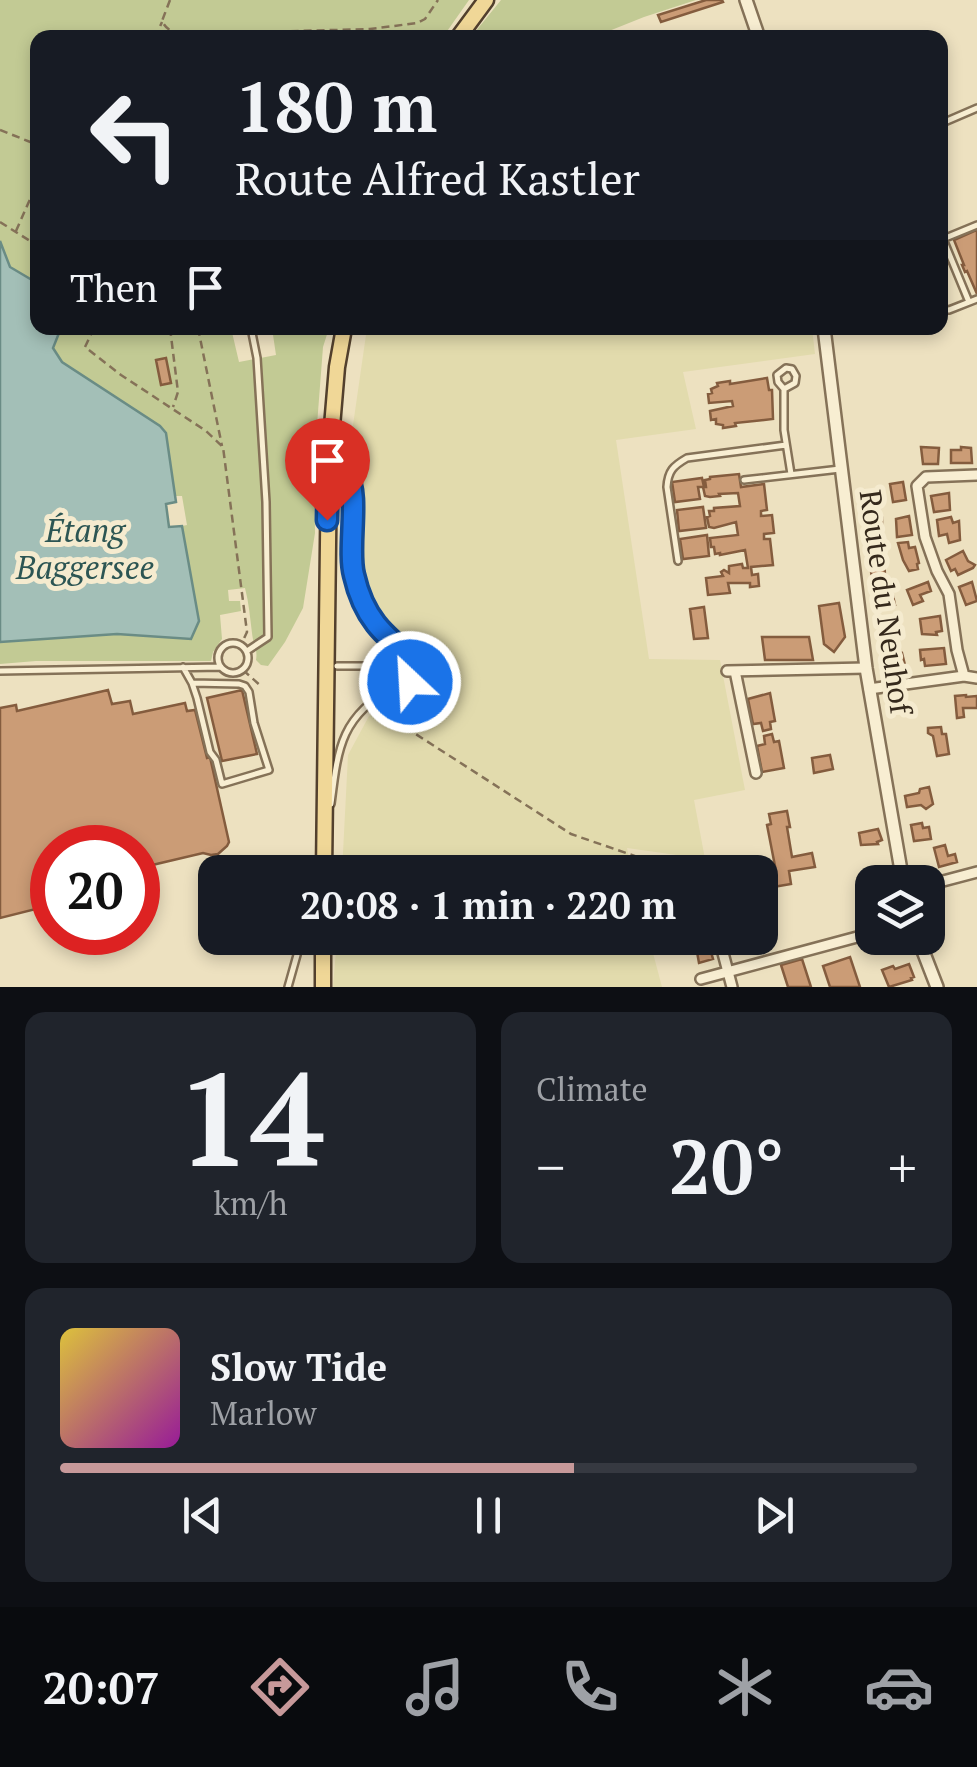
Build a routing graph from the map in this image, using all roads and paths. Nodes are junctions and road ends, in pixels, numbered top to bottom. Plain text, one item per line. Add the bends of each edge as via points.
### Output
1 (170, 0) edge
2 (438, 0) edge
3 (477, 0) edge
4 (486, 0) edge
5 (745, 1) edge
6 (162, 21) junction
7 (158, 30) edge
8 (170, 30) edge
9 (333, 30) edge
10 (461, 30) edge
11 (463, 30) edge
12 (756, 30) edge
13 (977, 108) edge
14 (948, 121) edge
15 (0, 130) edge
16 (30, 142) edge
17 (30, 199) edge
18 (0, 222) edge
19 (977, 225) edge
20 (16, 231) junction
21 (948, 237) edge
22 (30, 241) edge
23 (948, 251) edge
24 (977, 299) edge
25 (969, 302) junction
26 (948, 310) edge
27 (90, 335) edge
28 (171, 335) edge
29 (199, 335) edge
30 (253, 335) edge
31 (343, 335) edge
32 (825, 335) edge
33 (784, 389) junction
34 (172, 408) junction
35 (786, 445) junction
36 (222, 447) junction
37 (328, 462) junction
38 (842, 468) junction
39 (791, 474) junction
40 (977, 475) edge
41 (744, 480) dead end
42 (678, 561) dead end
43 (241, 645) junction
44 (247, 651) junction
45 (221, 666) junction
46 (337, 666) dead end
47 (182, 667) junction
48 (866, 668) junction
49 (243, 670) junction
50 (0, 672) edge
51 (393, 672) junction
52 (410, 676) junction
53 (964, 676) junction
54 (977, 678) edge
55 (192, 682) junction
56 (262, 687) dead end
57 (398, 687) junction
58 (870, 689) junction
59 (756, 773) dead end
60 (324, 855) edge
61 (325, 855) edge
62 (632, 855) edge
63 (901, 865) edge
64 (977, 872) edge
65 (945, 881) edge
66 (855, 938) edge
67 (297, 955) dead end
68 (324, 955) edge
69 (723, 955) edge
70 (925, 955) edge
71 (728, 974) junction
72 (701, 980) dead end
73 (288, 987) edge
74 (323, 987) edge
75 (732, 987) edge
76 (937, 987) edge

1 - 6 path
2 - 9 path via 417,23
3 - 10 main road
4 - 11 main road
5 - 12 street
6 - 7 path
6 - 8 path
13 - 14 lane
15 - 16 path
17 - 20 path
18 - 20 path
19 - 21 lane
20 - 22 path
23 - 25 lane
24 - 25 lane
25 - 26 lane
27 - 34 path via 84,346
28 - 34 path via 178,392
29 - 36 path
30 - 44 lane via 268,637
31 - 37 main road
32 - 38 street, Route du Neuhof
33 - 33 lane via 796,384 792,369 777,375
33 - 35 lane
34 - 36 path
35 - 39 lane
35 - 42 lane via 674,465 667,487
36 - 43 path via 248,632
37 - 52 lane via 346,472 352,487 357,588 378,626 402,648
37 - 60 main road
38 - 39 lane
38 - 48 street, Route du Neuhof
39 - 41 lane
40 - 53 street via 926,478 917,486
43 - 44 lane
43 - 45 lane via 222,648
44 - 49 lane
45 - 47 lane
45 - 49 lane via 234,674
46 - 51 lane
47 - 50 lane
47 - 55 lane
48 - 58 street, Route du Neuhof
48 - 59 street via 731,671
49 - 56 path
51 - 52 lane via 404,669
51 - 57 lane
52 - 57 lane via 409,684
53 - 54 street
53 - 58 street
55 - 55 lane via 222,784 269,770 245,686
57 - 61 lane via 366,704 342,738
57 - 62 path via 397,722 571,834
58 - 63 street, Route du Neuhof
64 - 65 street
66 - 71 street
67 - 73 lane
68 - 74 main road
69 - 71 street
70 - 76 street
71 - 72 street
71 - 75 street

